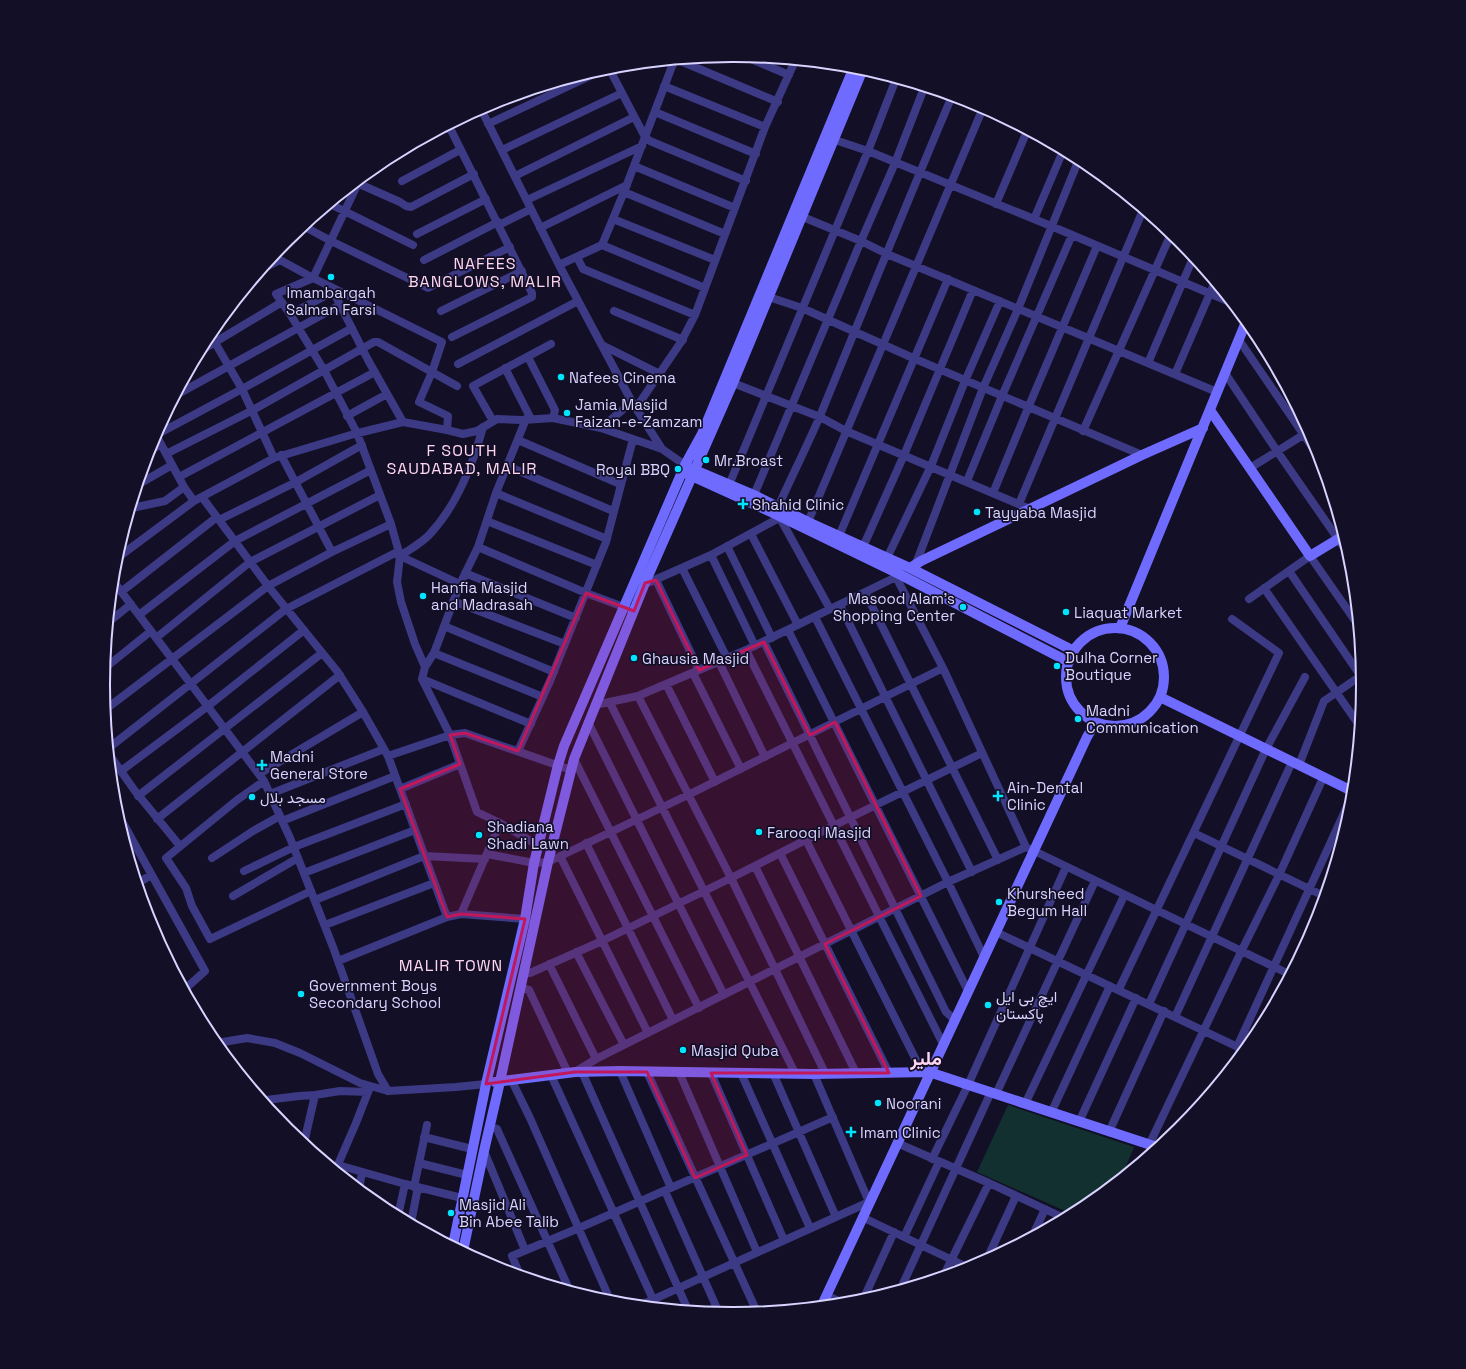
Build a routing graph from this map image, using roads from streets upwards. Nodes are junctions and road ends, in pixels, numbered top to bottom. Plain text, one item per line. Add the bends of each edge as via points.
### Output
1 (760, 63) edge
2 (686, 64) edge
3 (672, 65) edge
4 (793, 65) edge
5 (612, 74) edge
6 (852, 74) edge
7 (789, 75) junction
8 (860, 75) edge
9 (578, 82) edge
10 (894, 83) edge
11 (664, 86) junction
12 (923, 92) edge
13 (622, 93) junction
14 (950, 101) edge
15 (778, 102) junction
16 (654, 112) junction
17 (981, 113) edge
18 (483, 114) edge
19 (634, 117) junction
20 (488, 124) junction
21 (765, 128) junction
22 (451, 130) edge
23 (1026, 135) edge
24 (645, 137) junction
25 (829, 138) junction
26 (642, 146) junction
27 (460, 150) junction
28 (502, 150) junction
29 (868, 151) junction
30 (756, 154) junction
31 (1061, 156) edge
32 (895, 163) junction
33 (1076, 165) edge
34 (634, 166) junction
35 (920, 172) junction
36 (474, 174) junction
37 (515, 176) junction
38 (746, 181) junction
39 (402, 182) dead end
40 (363, 184) edge
41 (951, 185) junction
42 (626, 189) junction
43 (354, 191) edge
44 (486, 199) junction
45 (527, 200) junction
46 (996, 204) junction
47 (335, 207) edge
48 (735, 208) junction
49 (531, 209) junction
50 (344, 212) junction
51 (1141, 214) edge
52 (797, 215) junction
53 (613, 219) junction
54 (1034, 219) junction
55 (498, 224) junction
56 (1051, 226) junction
57 (540, 228) junction
58 (309, 229) edge
59 (836, 230) junction
60 (417, 234) dead end
61 (725, 234) junction
62 (1072, 235) junction
63 (1168, 240) edge
64 (331, 241) junction
65 (860, 241) junction
66 (413, 245) dead end
67 (602, 245) junction
68 (1097, 246) junction
69 (510, 247) junction
70 (887, 254) junction
71 (577, 257) junction
72 (1123, 258) junction
73 (424, 260) dead end
74 (715, 260) junction
75 (276, 262) edge
76 (1191, 263) edge
77 (559, 265) junction
78 (916, 266) junction
79 (522, 271) junction
80 (1155, 271) junction
81 (313, 278) junction
82 (948, 279) junction
83 (1183, 283) junction
84 (705, 288) junction
85 (1212, 288) edge
86 (332, 289) junction
87 (973, 290) junction
88 (1210, 294) junction
89 (764, 295) junction
90 (1221, 298) edge
91 (578, 301) junction
92 (1000, 301) junction
93 (282, 302) junction
94 (340, 305) junction
95 (802, 308) junction
96 (1018, 309) junction
97 (441, 311) dead end
98 (614, 311) dead end
99 (290, 314) junction
100 (695, 315) junction
101 (1037, 317) junction
102 (828, 320) junction
103 (298, 327) junction
104 (352, 328) junction
105 (1063, 328) junction
106 (1243, 329) edge
107 (854, 332) junction
108 (452, 337) dead end
109 (1090, 339) junction
110 (683, 340) junction
111 (1239, 340) junction
112 (215, 342) junction
113 (212, 344) edge
114 (551, 344) dead end
115 (602, 345) junction
116 (883, 345) junction
117 (362, 348) junction
118 (311, 350) junction
119 (1119, 351) junction
120 (528, 357) junction
121 (914, 358) junction
122 (1148, 363) junction
123 (458, 364) dead end
124 (228, 366) junction
125 (505, 368) junction
126 (324, 370) junction
127 (940, 370) junction
128 (375, 372) junction
129 (432, 372) junction
130 (1225, 373) junction
131 (660, 374) junction
132 (1175, 374) junction
133 (965, 381) junction
134 (733, 383) junction
135 (457, 386) dead end
136 (983, 388) junction
137 (242, 389) junction
138 (185, 390) edge
139 (1217, 392) junction
140 (335, 393) junction
141 (387, 394) junction
142 (767, 395) junction
143 (1002, 396) junction
144 (634, 405) junction
145 (792, 407) junction
146 (1028, 408) junction
147 (1210, 410) junction
148 (251, 411) junction
149 (347, 416) junction
150 (820, 417) junction
151 (553, 418) junction
152 (529, 419) junction
153 (1055, 419) junction
154 (1296, 420) edge
155 (493, 421) junction
156 (403, 422) junction
157 (483, 428) junction
158 (601, 428) junction
159 (1203, 428) junction
160 (165, 430) edge
161 (447, 430) junction
162 (846, 431) junction
163 (1083, 431) junction
164 (262, 433) junction
165 (357, 433) junction
166 (1303, 436) edge
167 (633, 439) junction
168 (518, 440) junction
169 (161, 444) joint
170 (878, 444) junction
171 (362, 445) junction
172 (158, 446) edge
173 (662, 449) junction
174 (1278, 451) junction
175 (166, 454) junction
176 (904, 455) junction
177 (1142, 455) junction
178 (278, 456) junction
179 (172, 465) junction
180 (507, 466) junction
181 (931, 466) junction
182 (1250, 468) junction
183 (371, 470) junction
184 (688, 471) junction
185 (949, 474) junction
186 (179, 477) junction
187 (145, 480) edge
188 (966, 481) junction
189 (296, 482) junction
190 (620, 484) junction
191 (729, 485) junction
192 (184, 487) junction
193 (496, 493) junction
194 (993, 493) junction
195 (380, 494) junction
196 (754, 495) junction
197 (202, 497) junction
198 (194, 500) junction
199 (306, 503) junction
200 (1019, 504) junction
201 (137, 507) edge
202 (778, 507) junction
203 (1030, 509) junction
204 (613, 511) junction
205 (218, 518) junction
206 (781, 518) junction
207 (487, 521) junction
208 (808, 522) junction
209 (391, 524) junction
210 (319, 527) junction
211 (1336, 531) edge
212 (751, 534) junction
213 (839, 536) junction
214 (607, 539) junction
215 (1338, 540) edge
216 (235, 542) junction
217 (727, 546) junction
218 (478, 547) junction
219 (863, 547) junction
220 (125, 552) edge
221 (332, 552) junction
222 (400, 554) junction
223 (711, 555) junction
224 (1310, 556) junction
225 (887, 558) junction
226 (250, 562) junction
227 (597, 565) junction
228 (682, 568) junction
229 (904, 570) junction
230 (1289, 571) junction
231 (465, 573) junction
232 (656, 580) junction
233 (645, 583) junction
234 (460, 584) junction
235 (268, 586) junction
236 (118, 588) edge
237 (1264, 588) junction
238 (121, 592) junction
239 (865, 592) junction
240 (586, 593) junction
241 (1249, 599) dead end
242 (454, 601) junction
243 (131, 604) junction
244 (840, 605) junction
245 (623, 607) junction
246 (286, 609) junction
247 (830, 609) junction
248 (634, 611) junction
249 (139, 615) junction
250 (1351, 615) edge
251 (115, 617) edge
252 (815, 617) junction
253 (576, 618) junction
254 (1232, 619) dead end
255 (798, 625) junction
256 (444, 626) junction
257 (1120, 628) junction
258 (304, 630) junction
259 (788, 630) junction
260 (151, 631) junction
261 (156, 638) junction
262 (772, 638) junction
263 (764, 642) junction
264 (565, 644) junction
265 (755, 646) junction
266 (746, 650) junction
267 (1074, 651) junction
268 (322, 653) junction
269 (434, 653) junction
270 (172, 658) junction
271 (727, 658) junction
272 (719, 662) junction
273 (1069, 662) junction
274 (111, 663) edge
275 (425, 668) junction
276 (943, 668) junction
277 (1355, 668) edge
278 (696, 671) junction
279 (554, 672) junction
280 (340, 675) junction
281 (1305, 677) dead end
282 (422, 679) junction
283 (1356, 680) edge
284 (190, 683) junction
285 (666, 684) junction
286 (911, 684) junction
287 (1336, 693) junction
288 (638, 696) junction
289 (543, 697) junction
290 (887, 697) junction
291 (1160, 697) junction
292 (610, 702) junction
293 (595, 705) junction
294 (111, 706) edge
295 (208, 706) junction
296 (861, 710) junction
297 (363, 712) junction
298 (1354, 720) edge
299 (588, 722) junction
300 (835, 722) junction
301 (1096, 722) junction
302 (531, 724) junction
303 (224, 729) junction
304 (450, 735) junction
305 (810, 735) junction
306 (1241, 737) junction
307 (114, 744) edge
308 (792, 744) junction
309 (1266, 749) junction
310 (242, 751) junction
311 (518, 751) junction
312 (386, 753) junction
313 (982, 753) junction
314 (765, 757) junction
315 (574, 759) junction
316 (116, 764) edge
317 (460, 764) junction
318 (1296, 764) junction
319 (558, 765) junction
320 (952, 768) junction
321 (741, 769) junction
322 (571, 770) junction
323 (121, 771) junction
324 (395, 776) junction
325 (261, 778) junction
326 (1323, 778) junction
327 (927, 780) junction
328 (715, 782) junction
329 (400, 789) junction
330 (1347, 789) edge
331 (902, 792) junction
332 (270, 794) junction
333 (688, 795) junction
334 (138, 796) junction
335 (406, 804) junction
336 (876, 805) junction
337 (662, 808) junction
338 (851, 818) junction
339 (157, 819) junction
340 (281, 819) junction
341 (636, 820) junction
342 (500, 823) junction
343 (1340, 823) edge
344 (833, 826) junction
345 (415, 830) junction
346 (610, 832) junction
347 (1194, 834) junction
348 (129, 835) edge
349 (806, 840) junction
350 (586, 843) junction
351 (180, 846) junction
352 (539, 846) junction
353 (294, 847) junction
354 (1222, 847) junction
355 (1030, 849) junction
356 (780, 853) junction
357 (424, 856) junction
358 (486, 856) junction
359 (560, 856) junction
360 (212, 858) dead end
361 (298, 858) junction
362 (998, 860) junction
363 (1247, 860) junction
364 (548, 862) junction
365 (534, 863) junction
366 (755, 866) junction
367 (1066, 867) junction
368 (244, 871) dead end
369 (972, 872) junction
370 (304, 873) junction
371 (151, 875) junction
372 (1279, 875) junction
373 (731, 878) junction
374 (143, 880) edge
375 (1095, 881) junction
376 (948, 882) junction
377 (434, 883) junction
378 (1310, 889) junction
379 (311, 891) junction
380 (704, 891) junction
381 (1319, 893) edge
382 (233, 896) dead end
383 (921, 896) junction
384 (1124, 896) junction
385 (315, 900) junction
386 (678, 904) junction
387 (896, 908) junction
388 (1157, 911) junction
389 (461, 914) junction
390 (653, 916) junction
391 (447, 917) junction
392 (879, 917) junction
393 (525, 919) junction
394 (325, 925) junction
395 (1186, 925) junction
396 (628, 928) junction
397 (851, 931) junction
398 (996, 932) junction
399 (1211, 938) junction
400 (602, 941) junction
401 (825, 944) junction
402 (1030, 948) junction
403 (576, 952) junction
404 (1241, 952) junction
405 (800, 957) junction
406 (984, 957) junction
407 (338, 961) junction
408 (1058, 961) junction
409 (549, 964) junction
410 (1274, 967) junction
411 (776, 970) junction
412 (1285, 972) edge
413 (523, 974) junction
414 (1087, 974) junction
415 (749, 983) junction
416 (189, 986) edge
417 (1110, 986) junction
418 (521, 988) junction
419 (1119, 990) junction
420 (968, 991) junction
421 (724, 995) junction
422 (1136, 998) junction
423 (1149, 1004) junction
424 (699, 1008) junction
425 (1164, 1011) junction
426 (1175, 1016) junction
427 (954, 1019) junction
428 (673, 1020) junction
429 (1204, 1030) junction
430 (648, 1033) junction
431 (1243, 1041) edge
432 (224, 1042) edge
433 (942, 1044) junction
434 (624, 1045) junction
435 (1238, 1047) edge
436 (596, 1059) junction
437 (620, 1071) junction
438 (575, 1072) junction
439 (647, 1072) junction
440 (679, 1072) junction
441 (712, 1072) junction
442 (926, 1072) junction
443 (741, 1073) junction
444 (773, 1073) junction
445 (795, 1073) junction
446 (825, 1073) junction
447 (856, 1073) junction
448 (889, 1073) junction
449 (814, 1074) junction
450 (551, 1075) junction
451 (511, 1080) junction
452 (500, 1081) junction
453 (486, 1084) junction
454 (968, 1085) junction
455 (369, 1089) junction
456 (388, 1091) junction
457 (993, 1093) junction
458 (315, 1095) junction
459 (269, 1100) edge
460 (1025, 1104) junction
461 (1051, 1113) junction
462 (833, 1117) junction
463 (1079, 1122) junction
464 (427, 1125) dead end
465 (489, 1127) junction
466 (799, 1132) junction
467 (1109, 1132) junction
468 (306, 1137) edge
469 (424, 1137) junction
470 (1155, 1142) edge
471 (897, 1143) junction
472 (773, 1144) junction
473 (1151, 1145) edge
474 (472, 1149) junction
475 (484, 1151) junction
476 (747, 1155) junction
477 (935, 1160) junction
478 (419, 1163) junction
479 (338, 1165) edge
480 (720, 1167) junction
481 (342, 1168) edge
482 (956, 1169) junction
483 (362, 1173) junction
484 (467, 1175) junction
485 (695, 1178) junction
486 (360, 1182) edge
487 (989, 1183) junction
488 (405, 1184) junction
489 (416, 1187) junction
490 (668, 1189) junction
491 (1016, 1196) junction
492 (462, 1198) junction
493 (640, 1201) junction
494 (869, 1202) junction
495 (1045, 1209) junction
496 (399, 1210) edge
497 (614, 1213) junction
498 (1058, 1215) edge
499 (836, 1217) junction
500 (862, 1217) junction
501 (412, 1218) edge
502 (579, 1228) junction
503 (810, 1228) junction
504 (1035, 1229) edge
505 (894, 1232) junction
506 (904, 1237) junction
507 (784, 1240) junction
508 (454, 1241) edge
509 (547, 1241) junction
510 (921, 1245) junction
511 (464, 1246) edge
512 (525, 1250) junction
513 (991, 1251) edge
514 (757, 1252) junction
515 (952, 1260) junction
516 (734, 1262) junction
517 (960, 1264) edge
518 (517, 1268) edge
519 (947, 1269) edge
520 (703, 1276) junction
521 (903, 1283) edge
522 (567, 1284) edge
523 (678, 1288) junction
524 (867, 1292) edge
525 (608, 1294) edge
526 (826, 1295) junction
527 (834, 1299) edge
528 (824, 1300) edge
529 (655, 1302) edge
530 (654, 1303) edge
531 (686, 1305) edge
532 (755, 1306) edge
533 (716, 1307) edge

1 - 7 street
2 - 15 street
3 - 11 street
4 - 7 street
5 - 13 street
6 - 25 street
7 - 15 street
8 - 25 street
9 - 20 street
10 - 29 street
11 - 16 street
11 - 21 street
12 - 32 street
13 - 19 street
13 - 28 street
14 - 35 street
15 - 21 street
16 - 24 street
16 - 30 street
17 - 41 street
18 - 20 street
19 - 24 street
19 - 37 street
20 - 28 street
21 - 30 street
22 - 27 street
23 - 46 street
24 - 26 street
24 - 38 street
25 - 29 street
25 - 52 street
26 - 34 street
26 - 45 street
27 - 36 street
27 - 39 street
28 - 37 street
29 - 32 street
29 - 59 street
30 - 38 street
31 - 54 street
32 - 35 street
32 - 65 street
33 - 56 street
34 - 42 street
34 - 48 street
35 - 41 street
35 - 70 street
36 - 40 street via 411,207
36 - 44 street
37 - 45 street
38 - 48 street
41 - 46 street
41 - 78 street
42 - 53 street
42 - 57 street
42 - 61 street
43 - 50 street
44 - 55 street
44 - 60 street
45 - 49 street
46 - 54 street
47 - 50 street
48 - 61 street
49 - 55 street
49 - 57 street
50 - 64 street
50 - 66 street
51 - 72 street
52 - 59 street
52 - 89 street
53 - 67 street
53 - 74 street
54 - 56 street
55 - 69 street
55 - 73 street
56 - 62 street
56 - 96 street
57 - 77 street
58 - 64 street
59 - 65 street
59 - 95 street
61 - 74 street
62 - 68 street
62 - 101 street
63 - 80 street
64 - 69 street via 428,288
64 - 81 street
65 - 70 street
65 - 102 street
67 - 71 street
67 - 84 street
68 - 72 street
68 - 105 street
69 - 79 street
70 - 78 street
70 - 107 street
71 - 77 street
71 - 100 street via 583,268
72 - 80 street
72 - 109 street
74 - 84 street
75 - 81 street via 280,260
76 - 83 street
77 - 91 street
78 - 82 street
78 - 116 street
79 - 97 street
79 - 108 street via 532,297
80 - 83 street
80 - 119 street
81 - 86 street
81 - 93 street via 276,294
82 - 87 street
82 - 121 street
83 - 88 street
83 - 122 street
84 - 100 street
85 - 88 street
86 - 94 street
86 - 99 street
86 - 129 street via 442,342
87 - 92 street
87 - 127 street
88 - 90 street
88 - 132 street
89 - 95 street
89 - 134 street
89 - 184 street
91 - 115 street
91 - 123 street
92 - 96 street
92 - 133 street
93 - 99 street
93 - 112 street
94 - 103 street
94 - 104 street
95 - 102 street
95 - 142 street
96 - 101 street
96 - 136 street
98 - 110 street
99 - 103 street
100 - 110 street
101 - 105 street
101 - 143 street
102 - 107 street
102 - 145 street
103 - 118 street
103 - 124 street
104 - 117 street
104 - 118 street
105 - 109 street
105 - 146 street
106 - 111 street
107 - 116 street
107 - 150 street
109 - 119 street
109 - 153 street
110 - 131 street
111 - 130 street
111 - 154 street
112 - 113 street
112 - 124 street
114 - 120 street
115 - 131 street
115 - 144 street
116 - 121 street
116 - 162 street
117 - 126 street
117 - 128 street
117 - 129 street via 378,342
118 - 126 street
118 - 137 street
119 - 122 street
119 - 163 street
120 - 125 street
120 - 151 street via 555,410
121 - 127 street
121 - 170 street
122 - 132 street
124 - 137 street
124 - 138 street
125 - 152 street
125 - 155 street via 473,386
126 - 140 street
126 - 148 street
127 - 133 street
127 - 176 street
128 - 140 street
128 - 141 street
129 - 135 street
129 - 161 street via 419,402 448,416
130 - 139 street
130 - 174 street
131 - 144 street
132 - 139 street
133 - 136 street
133 - 181 street
134 - 142 street
134 - 184 street
136 - 143 street
136 - 185 street
137 - 148 street
137 - 160 street
139 - 147 street
140 - 149 street
140 - 164 street
141 - 149 street
141 - 156 street
142 - 145 street
142 - 191 street
143 - 146 street
143 - 188 street
144 - 158 street
144 - 173 street
145 - 150 street
145 - 196 street
146 - 153 street
146 - 194 street
147 - 159 street
147 - 182 street
148 - 164 street
148 - 175 street
149 - 165 street
150 - 162 street
150 - 202 street
151 - 152 street
151 - 158 street
152 - 155 street
152 - 168 street
153 - 163 street
153 - 200 street
155 - 157 street
156 - 161 street
156 - 165 street
157 - 161 street via 463,434
157 - 222 street via 476,453 456,496 430,535
158 - 167 street
159 - 177 street
159 - 257 street
162 - 170 street
162 - 208 street
163 - 177 street
164 - 178 street
164 - 186 street
165 - 171 street
165 - 178 street
166 - 174 street
167 - 173 street
167 - 190 street
168 - 180 street
168 - 190 street
169 - 172 street
169 - 175 street
170 - 176 street
170 - 213 street
171 - 183 street
171 - 189 street
173 - 184 street
174 - 182 street
174 - 211 street
175 - 179 street
176 - 181 street
176 - 219 street
177 - 203 street
178 - 189 street
178 - 197 street
179 - 186 street
179 - 187 street
180 - 193 street
180 - 204 street
181 - 185 street
181 - 225 street
182 - 224 street
183 - 195 street
183 - 199 street
184 - 191 street
184 - 206 street
184 - 233 street
184 - 245 street
185 - 188 street
185 - 229 street
186 - 192 street
188 - 194 street
189 - 199 street
189 - 205 street
190 - 204 street
191 - 196 street
192 - 198 street
192 - 201 street via 165,501
193 - 207 street
193 - 214 street
194 - 200 street
195 - 209 street
195 - 210 street
196 - 202 street
197 - 198 street
197 - 205 street
198 - 220 street
199 - 210 street
199 - 216 street
200 - 203 street
202 - 208 street
203 - 229 street
204 - 214 street
205 - 216 street
205 - 238 street
206 - 212 street
206 - 229 street
206 - 247 street
207 - 218 street
207 - 227 street
208 - 213 street
209 - 221 street
209 - 222 street
210 - 221 street
210 - 226 street
212 - 217 street
212 - 255 street
213 - 219 street
214 - 227 street
215 - 224 street
216 - 226 street
216 - 249 street
217 - 223 street
217 - 262 street
218 - 231 street
218 - 240 street
219 - 225 street
221 - 235 street
222 - 234 street
222 - 246 street
222 - 275 street via 397,582 401,602 414,644
223 - 228 street
223 - 265 street
224 - 230 street
224 - 250 street
225 - 229 street
226 - 235 street
226 - 261 street
227 - 240 street
228 - 232 street
228 - 271 street
229 - 239 street
229 - 267 street
229 - 273 street
229 - 276 street
230 - 237 street
230 - 277 street
231 - 234 street
231 - 253 street
232 - 233 street
232 - 278 street
233 - 248 street
234 - 242 street
235 - 246 street
235 - 270 street
236 - 238 street
237 - 241 street
237 - 287 street
238 - 243 street
239 - 244 street
239 - 286 street
240 - 245 street
240 - 253 street
242 - 256 street
242 - 264 street
243 - 249 street
243 - 251 street
244 - 247 street
244 - 290 street
245 - 248 street
245 - 319 street
246 - 258 street
246 - 284 street
247 - 252 street
248 - 293 street
249 - 260 street
252 - 255 street
252 - 296 street
253 - 264 street
254 - 306 street via 1280,653
255 - 259 street
256 - 269 street
256 - 279 street
257 - 267 street via 1092,634
257 - 291 street via 1142,636 1158,652 1164,666
258 - 268 street
258 - 295 street
259 - 262 street
259 - 300 street
260 - 261 street
260 - 274 street
261 - 270 street
262 - 263 street
263 - 265 street
263 - 305 street
264 - 279 street
265 - 266 street
266 - 271 street
266 - 308 street
267 - 273 street
268 - 280 street
268 - 303 street
269 - 275 street
269 - 289 street
270 - 284 street
270 - 294 street
271 - 272 street
272 - 278 street
272 - 314 street
273 - 301 street via 1069,693 1084,715
275 - 282 street
276 - 286 street
276 - 313 street
278 - 285 street
278 - 321 street
279 - 289 street
280 - 297 street
280 - 310 street
281 - 309 street
282 - 302 street
282 - 304 street
283 - 287 street
284 - 295 street
284 - 307 street
285 - 288 street
285 - 328 street
286 - 290 street
286 - 320 street
287 - 298 street
287 - 318 street via 1324,701
288 - 292 street
288 - 333 street
289 - 302 street
290 - 296 street
290 - 327 street
291 - 301 street via 1152,709 1140,719 1111,726
291 - 306 street
292 - 293 street
292 - 337 street
293 - 299 street
295 - 303 street
295 - 323 street
296 - 300 street
296 - 331 street
297 - 312 street
297 - 325 street
299 - 315 street
299 - 341 street
300 - 305 street
300 - 336 street
301 - 355 street
302 - 311 street
303 - 310 street
303 - 334 street
304 - 311 street via 465,733
304 - 312 street
304 - 317 street
305 - 308 street
305 - 338 street
306 - 309 street
306 - 347 street
308 - 314 street
308 - 344 street
309 - 318 street
309 - 354 street
310 - 325 street
310 - 339 street
311 - 319 street
312 - 324 street
312 - 332 street
313 - 320 street
313 - 355 street
314 - 321 street
315 - 322 street
315 - 346 street
316 - 323 street
317 - 329 street
317 - 342 street via 477,812
318 - 326 street
318 - 363 street
319 - 322 street
319 - 352 street
320 - 327 street
320 - 362 street
321 - 328 street
322 - 364 street
323 - 334 street
324 - 329 street
324 - 340 street
325 - 332 street
325 - 351 street
326 - 330 street
326 - 372 street
327 - 331 street
327 - 369 street
328 - 333 street
329 - 335 street
331 - 336 street
331 - 376 street
332 - 340 street
333 - 337 street
333 - 373 street
334 - 339 street
335 - 345 street
335 - 353 street
336 - 338 street
336 - 383 street
337 - 341 street
337 - 380 street
338 - 344 street
338 - 387 street
339 - 351 street
340 - 353 street
340 - 360 street via 253,831
341 - 346 street
341 - 386 street
342 - 352 street
342 - 358 street
343 - 378 street
344 - 349 street
344 - 392 street
345 - 357 street
345 - 370 street
346 - 350 street
346 - 390 street
347 - 354 street
347 - 388 street
348 - 371 street
349 - 356 street
349 - 397 street
350 - 359 street
350 - 396 street
351 - 379 street via 166,858 186,888 192,906 210,939
352 - 365 street
353 - 361 street
353 - 368 street
354 - 363 street
354 - 395 street
355 - 362 street
355 - 367 street
355 - 398 street
356 - 366 street
356 - 401 street
357 - 358 street
357 - 377 street
357 - 385 street
358 - 365 street
358 - 389 street
359 - 364 street
359 - 400 street
361 - 370 street
361 - 382 street
362 - 369 street
363 - 372 street
363 - 399 street
364 - 365 street
364 - 413 street
365 - 393 street
366 - 373 street
366 - 405 street
367 - 375 street
367 - 402 street
369 - 376 street
370 - 379 street
371 - 374 street
371 - 416 street via 205,971
372 - 378 street
372 - 404 street
373 - 380 street
373 - 411 street
375 - 384 street
375 - 408 street
376 - 383 street
376 - 406 street
377 - 391 street
377 - 394 street
378 - 381 street
378 - 410 street
379 - 385 street
380 - 386 street
380 - 415 street
383 - 387 street
383 - 420 street
384 - 388 street
384 - 414 street
385 - 394 street
386 - 390 street
386 - 421 street
387 - 392 street
387 - 427 street via 946,1012
388 - 395 street
388 - 419 street
389 - 391 street
389 - 393 street
390 - 396 street
390 - 424 street
391 - 407 street
392 - 397 street
392 - 433 street
393 - 453 street
394 - 407 street
395 - 399 street
395 - 423 street
396 - 400 street
396 - 428 street
397 - 401 street
397 - 442 street
398 - 402 street
398 - 406 street
399 - 404 street
399 - 426 street
400 - 403 street
400 - 430 street
401 - 405 street
401 - 448 street
402 - 408 street
402 - 454 street
403 - 409 street
403 - 434 street
404 - 410 street
404 - 429 street
405 - 411 street
405 - 447 street
406 - 420 street
407 - 456 street via 378,1074
408 - 414 street
408 - 457 street
409 - 413 street
409 - 436 street
410 - 412 street
410 - 431 street
411 - 415 street
411 - 446 street
413 - 418 street
414 - 417 street
414 - 460 street
415 - 421 street
415 - 445 street
417 - 419 street
417 - 461 street
418 - 438 street via 529,990
418 - 452 street
419 - 422 street
420 - 427 street
421 - 424 street
422 - 423 street
422 - 463 street
423 - 425 street
424 - 428 street
425 - 426 street
425 - 467 street
426 - 429 street
427 - 433 street
428 - 430 street
429 - 435 street
429 - 470 street
430 - 434 street
432 - 455 street via 247,1038 275,1042
433 - 442 street
434 - 436 street
436 - 438 street
437 - 438 street
437 - 439 street
437 - 490 street
438 - 450 street
438 - 493 street
439 - 440 street
439 - 485 street
440 - 441 street
440 - 480 street
441 - 443 street
441 - 476 street
442 - 448 street
442 - 454 street
442 - 471 street
443 - 444 street
443 - 472 street
444 - 445 street
444 - 466 street
445 - 449 street
446 - 447 street
446 - 449 street
447 - 448 street
449 - 462 street
450 - 451 street
450 - 497 street
451 - 452 street
451 - 502 street
452 - 453 street
452 - 465 street
453 - 456 street
453 - 474 street
454 - 457 street
454 - 477 street
455 - 456 street
455 - 458 street
455 - 479 street
457 - 460 street
457 - 482 street
458 - 459 street
458 - 468 street
460 - 461 street
461 - 463 street
462 - 466 street
462 - 494 street
463 - 467 street
464 - 469 street
465 - 475 street
465 - 509 street via 497,1129
466 - 472 street
466 - 499 street
467 - 473 street
469 - 474 street
469 - 478 street
471 - 477 street
471 - 494 street
472 - 476 street
472 - 503 street
474 - 484 street
475 - 511 street
475 - 512 street
476 - 480 street
476 - 507 street
477 - 482 street
477 - 506 street
478 - 484 street
478 - 489 street
480 - 485 street
480 - 514 street
481 - 483 street
482 - 487 street
482 - 510 street
483 - 486 street
483 - 488 street
484 - 492 street
485 - 490 street
485 - 516 street
487 - 491 street
487 - 515 street
488 - 489 street
488 - 496 street
489 - 492 street
489 - 501 street
490 - 493 street
490 - 520 street
491 - 495 street
491 - 513 street
492 - 508 street
493 - 497 street
493 - 523 street
494 - 499 street
494 - 500 street
495 - 498 street
495 - 504 street
497 - 502 street
497 - 530 street
499 - 503 street
500 - 505 street
500 - 526 street
502 - 509 street
502 - 525 street
503 - 507 street
505 - 506 street
505 - 524 street
506 - 510 street
507 - 514 street
509 - 512 street
509 - 522 street
510 - 515 street
510 - 521 street
512 - 518 street via 512,1256
514 - 516 street
515 - 517 street
515 - 519 street
516 - 520 street
516 - 532 street
520 - 523 street
520 - 533 street
523 - 529 street
523 - 531 street
526 - 527 street
526 - 528 street

